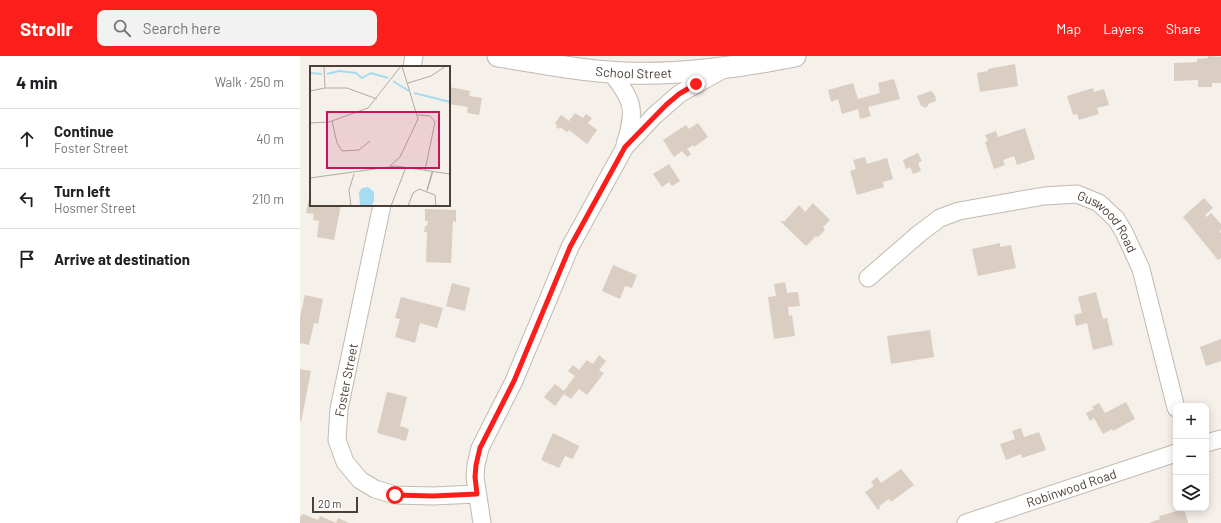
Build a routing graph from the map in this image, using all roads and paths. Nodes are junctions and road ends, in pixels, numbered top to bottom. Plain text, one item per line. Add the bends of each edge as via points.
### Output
1 (414, 56) edge
2 (498, 56) edge
3 (794, 56) edge
4 (580, 62) edge
5 (412, 66) edge
6 (724, 68) junction
7 (611, 72) junction
8 (625, 147) junction
9 (382, 206) edge
10 (868, 278) dead end
11 (1175, 403) edge
12 (1221, 439) edge
13 (1209, 442) edge
14 (1173, 454) edge
15 (477, 494) junction
16 (482, 523) edge
17 (966, 523) edge

1 - 5 street
2 - 4 street, School Street
3 - 6 street, School Street
4 - 7 street, School Street
6 - 7 street, School Street via 694,72
6 - 8 street via 679,94
7 - 8 street via 631,105 632,122
8 - 15 street via 570,247 514,381 480,448 475,477
9 - 15 street, Foster Street via 339,409 338,440 345,462 360,480 375,489 395,495
10 - 11 street, Guswood Road via 940,218 959,211 1044,196 1077,194 1099,203 1116,219 1142,269
12 - 13 street
14 - 17 street, Robinwood Road
15 - 16 street

